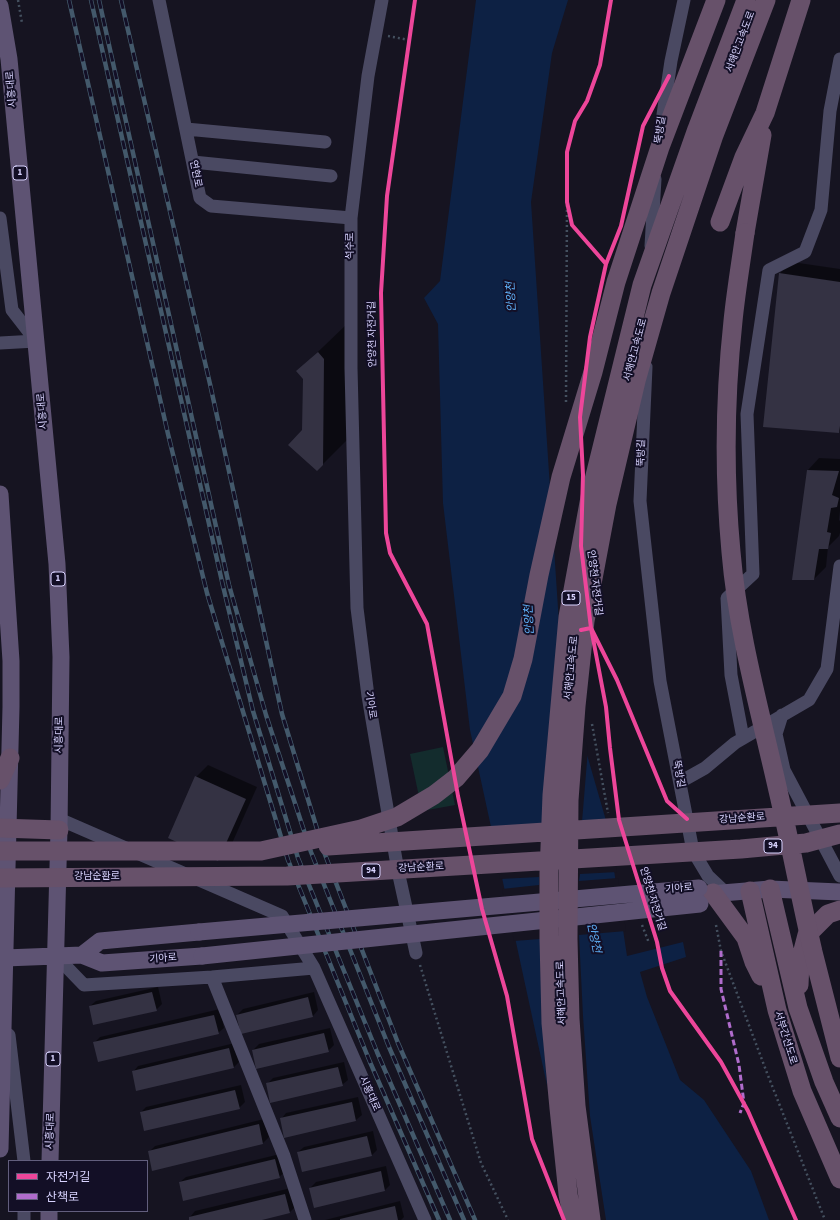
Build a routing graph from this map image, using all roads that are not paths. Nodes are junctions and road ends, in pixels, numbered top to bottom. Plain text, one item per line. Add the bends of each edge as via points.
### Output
1 (158, 0) edge
2 (382, 0) edge
3 (684, 0) edge
4 (716, 0) edge
5 (746, 0) edge
6 (766, 0) edge
7 (801, 0) edge
8 (0, 6) edge
9 (840, 59) edge
10 (835, 112) edge
11 (765, 113) junction
12 (186, 129) junction
13 (325, 142) dead end
14 (193, 162) junction
15 (331, 176) dead end
16 (0, 218) edge
17 (351, 218) junction
18 (720, 222) dead end
19 (36, 341) junction
20 (0, 343) edge
21 (354, 495) joint
22 (0, 500) edge
23 (840, 566) edge
24 (5, 662) edge
25 (782, 715) junction
26 (743, 738) junction
27 (10, 758) junction
28 (0, 780) edge
29 (680, 782) junction
30 (840, 813) edge
31 (59, 824) junction
32 (4, 828) edge
33 (840, 834) edge
34 (806, 843) junction
35 (840, 848) edge
36 (261, 851) junction
37 (2, 856) edge
38 (58, 860) junction
39 (840, 876) edge
40 (2, 889) edge
41 (770, 889) junction
42 (750, 890) junction
43 (840, 892) edge
44 (710, 894) junction
45 (840, 910) edge
46 (416, 953) road end
47 (82, 955) junction
48 (56, 956) junction
49 (5, 958) junction
50 (314, 968) junction
51 (212, 977) junction
52 (4, 996) junction
53 (798, 1008) junction
54 (777, 1010) junction
55 (1, 1052) edge
56 (840, 1058) edge
57 (840, 1118) edge
58 (0, 1149) edge
59 (24, 1160) edge
60 (50, 1160) edge
61 (840, 1179) edge
62 (305, 1220) edge
63 (425, 1220) edge
64 (573, 1220) edge
65 (591, 1220) edge

1 - 12 street, 연현로
2 - 17 street, 석수로 via 368,76
3 - 29 street, 뚝방길 via 671,61 656,160 640,501 660,680
4 - 36 highway, bridge via 660,147 616,282 593,372 561,477 523,659 512,696 480,750 456,778 434,795 397,817 361,830
5 - 64 highway, 서해안고속도로 / 15, bridge via 642,285 591,492 568,617 552,796 549,939 551,1023 568,1194
6 - 65 highway, 서해안고속도로 / 15, bridge via 714,136 661,292 636,381 607,504 585,621 569,800 568,939 576,1106
7 - 11 highway
8 - 19 main road, 시흥대로 / 1 via 9,59
9 - 10 street
10 - 26 street via 821,210 805,252 769,270 747,414 753,574 727,598 731,675
11 - 18 highway via 744,157
11 - 56 highway, bridge via 733,321 727,432 731,552 740,624 813,950
12 - 13 street
12 - 14 street, 연현로
14 - 15 street
14 - 17 street, 연현로 via 200,198 211,206
16 - 19 street via 12,310
17 - 21 street, 석수로
19 - 20 street
19 - 31 main road, 시흥대로 / 1 via 57,572 61,657
21 - 46 street, 기아로 via 357,608 366,681 394,849
22 - 24 main road
23 - 25 street via 827,669 809,700
24 - 27 main road via 11,707
25 - 26 street
25 - 39 street via 776,734 784,770
26 - 29 street via 705,768
27 - 28 highway
27 - 32 main road
29 - 44 street, 뚝방길 via 693,851 708,876
30 - 36 highway, 강남순환로, bridge
31 - 32 highway
31 - 38 main road, 시흥대로 / 1
31 - 50 street, 시흥대로 via 282,916
32 - 37 main road
33 - 34 highway, 강남순환로 / 94, bridge
34 - 35 highway
34 - 40 highway, 강남순환로 / 94, bridge via 287,876
36 - 37 highway, bridge
37 - 38 highway
37 - 40 main road
38 - 48 main road, 시흥대로 / 1
40 - 49 main road
41 - 42 main road, 기아로
41 - 43 main road, 기아로
41 - 53 highway
42 - 44 main road, 기아로
42 - 54 highway, 서부간선도로
44 - 47 main road, 기아로, bridge via 202,956 102,963
44 - 47 main road, 기아로, bridge via 100,941
44 - 54 highway via 746,938 754,962
45 - 53 highway via 828,914 807,935 800,962
47 - 48 main road, 기아로
48 - 49 main road, 기아로
48 - 51 street via 84,985
48 - 60 main road, 시흥대로 / 1
49 - 52 main road
50 - 51 street
50 - 63 street, 시흥대로
51 - 62 street via 284,1156
52 - 55 main road
52 - 59 street
53 - 57 highway via 824,1082
54 - 61 highway, 서부간선도로 via 802,1091
55 - 58 main road

